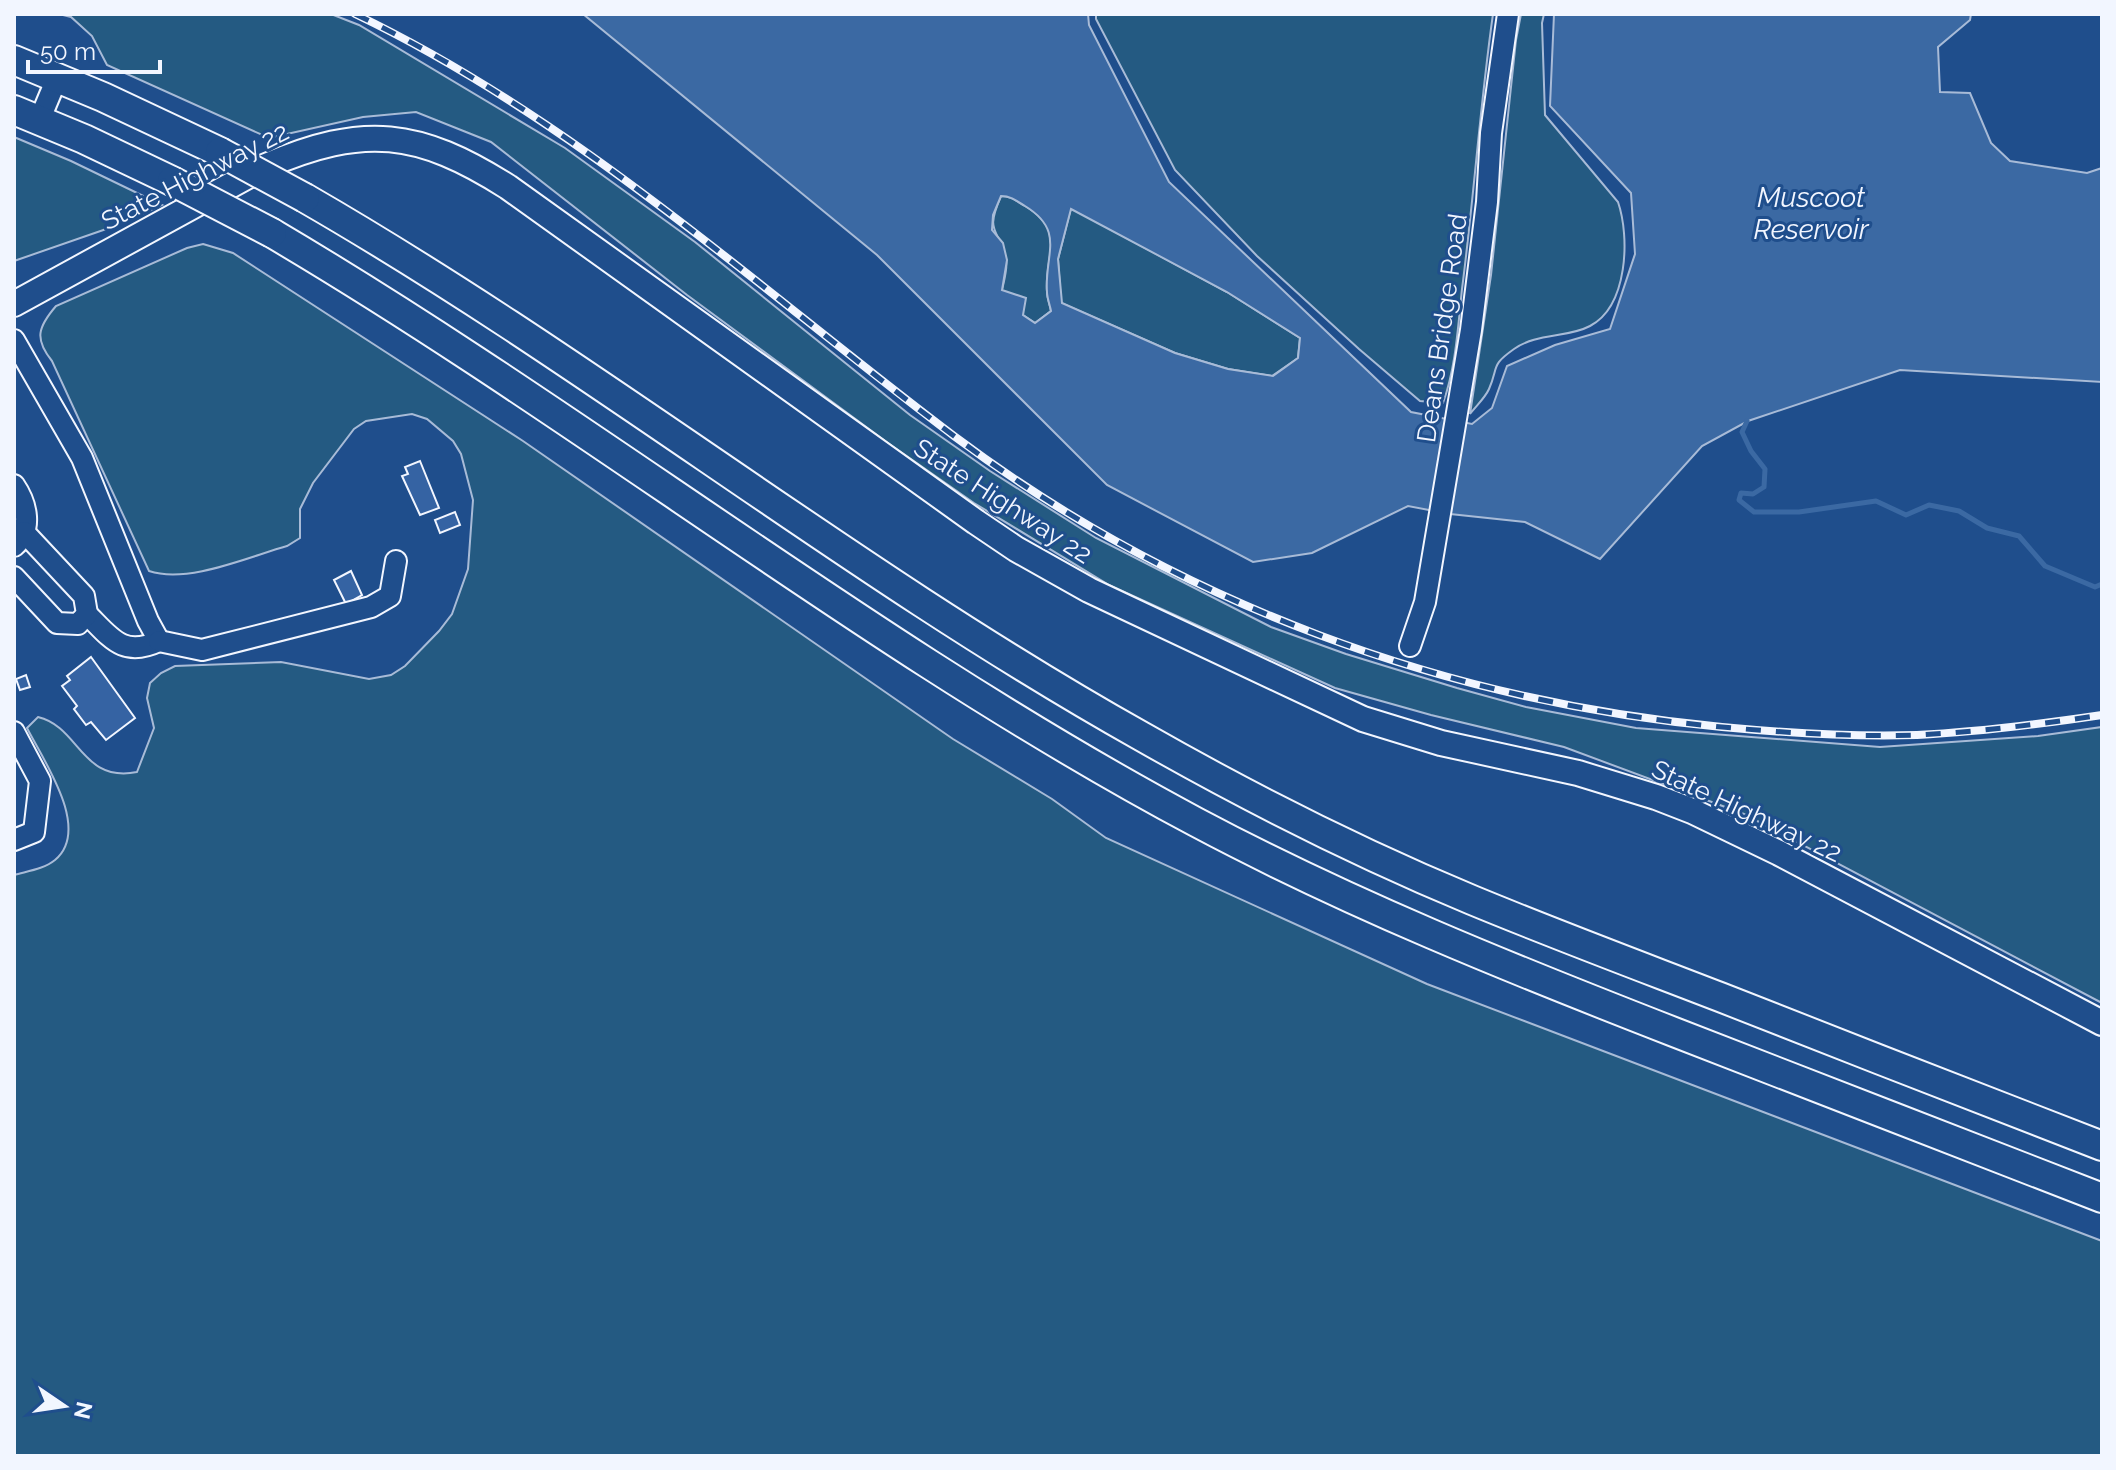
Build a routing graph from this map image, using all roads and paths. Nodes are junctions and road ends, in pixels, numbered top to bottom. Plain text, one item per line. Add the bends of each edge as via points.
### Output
1 (1508, 14) edge
2 (14, 60) edge
3 (57, 78) junction
4 (27, 115) edge
5 (14, 304) edge
6 (14, 340) edge
7 (14, 485) edge
8 (19, 539) edge
9 (396, 561) dead end
10 (14, 577) edge
11 (87, 614) junction
12 (159, 641) junction
13 (1410, 646) dead end
14 (14, 732) edge
15 (14, 840) edge
16 (2102, 1023) edge
17 (2102, 1146) edge
18 (2102, 1198) edge

1 - 13 street, Deans Bridge Road via 1456,421 1425,602
2 - 3 highway
3 - 4 street
3 - 17 highway, bridge via 220,152 366,233 979,638 1222,780 1469,899
4 - 18 highway, bridge via 172,181 340,273 952,679 1197,823 1465,948
5 - 16 main road, State Highway 22 via 303,150 366,138 431,147 517,193 976,522 1089,590 1363,719 1441,743 1578,773 1692,811
6 - 12 street via 82,458
7 - 8 street via 23,498 26,519
8 - 11 street via 84,596
9 - 12 street via 390,596 371,607 202,650
10 - 11 street via 57,623 78,624
11 - 12 street via 123,647 145,648
14 - 15 street via 40,781 34,832

